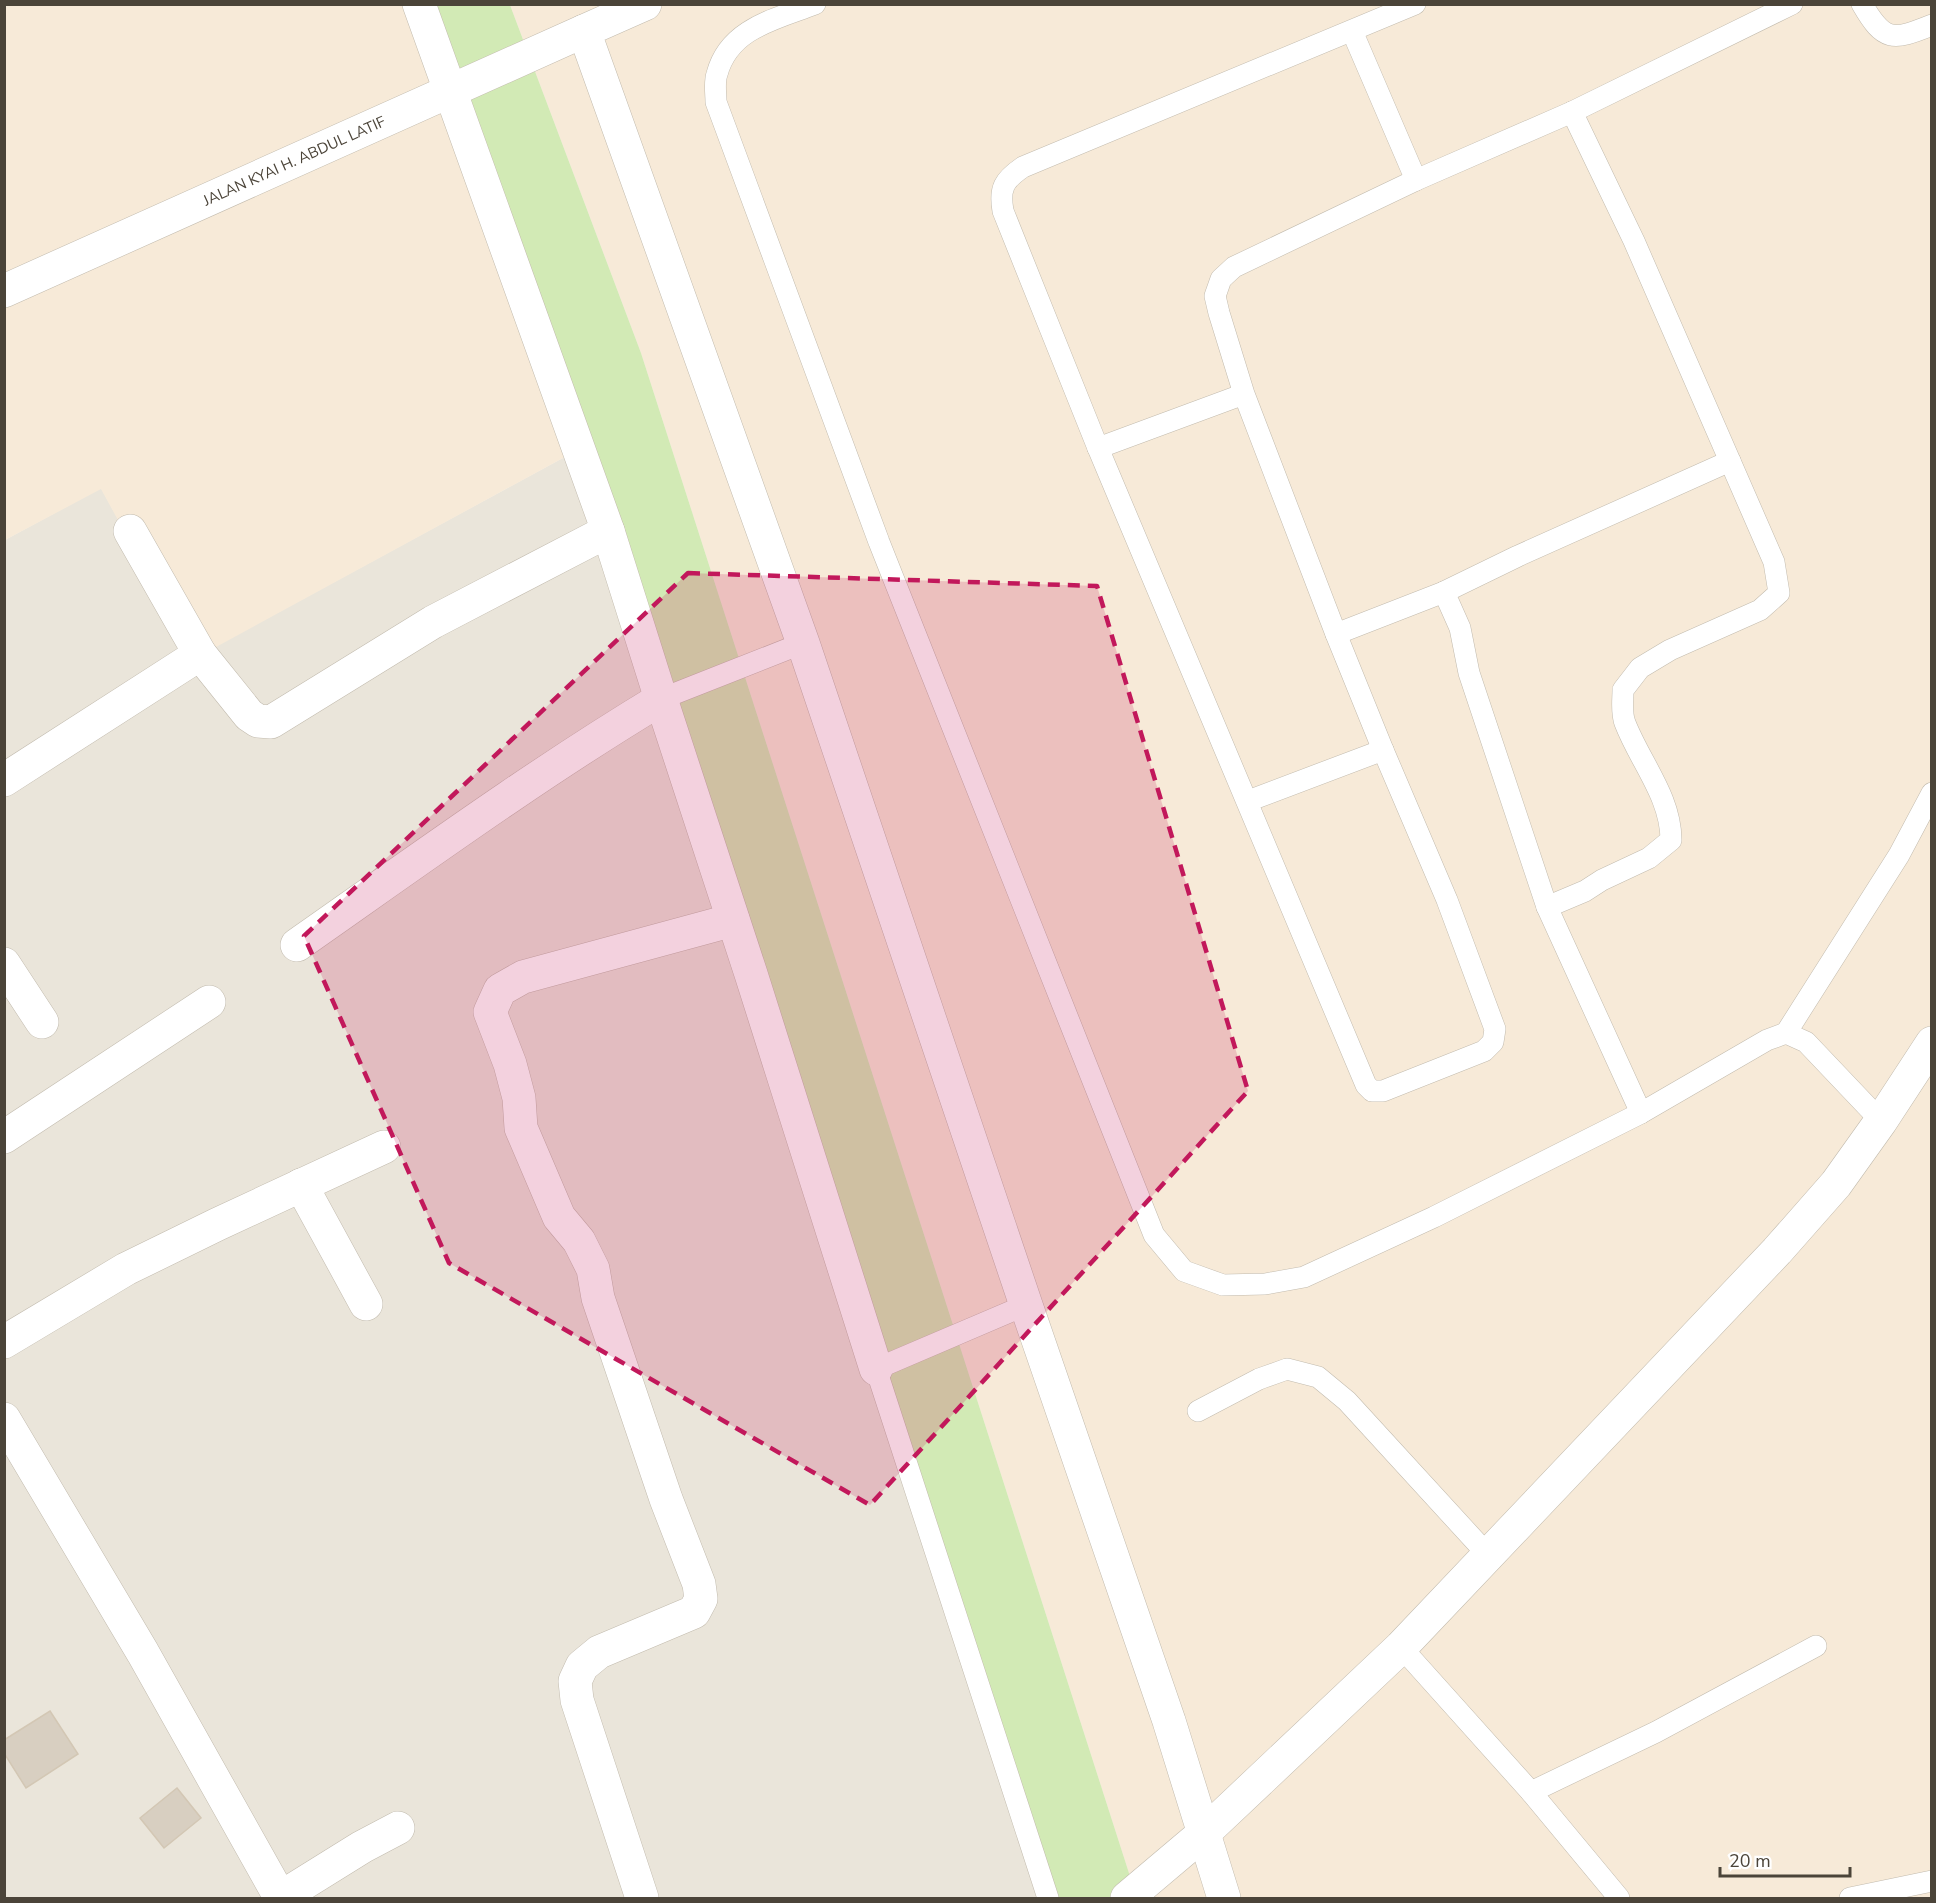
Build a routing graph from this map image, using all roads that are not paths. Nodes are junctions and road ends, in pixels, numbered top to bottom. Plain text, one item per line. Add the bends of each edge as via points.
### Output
1 (419, 4) edge
2 (645, 4) edge
3 (815, 4) edge
4 (1415, 4) edge
5 (1792, 4) edge
6 (1862, 4) edge
7 (1750, 13) edge
8 (1932, 25) edge
9 (584, 31) junction
10 (1352, 31) junction
11 (452, 90) junction
12 (1572, 112) junction
13 (1416, 180) junction
14 (4, 291) edge
15 (1245, 394) junction
16 (1098, 448) junction
17 (1730, 461) junction
18 (130, 531) dead end
19 (608, 531) junction
20 (1444, 592) junction
21 (1336, 634) junction
22 (803, 643) junction
23 (200, 654) junction
24 (660, 699) junction
25 (1383, 750) junction
26 (4, 780) edge
27 (1932, 793) edge
28 (1248, 801) junction
29 (1547, 907) junction
30 (733, 920) junction
31 (297, 945) dead end
32 (4, 964) edge
33 (209, 1002) dead end
34 (42, 1022) dead end
35 (1786, 1033) junction
36 (1932, 1043) edge
37 (1641, 1113) junction
38 (1881, 1120) junction
39 (4, 1137) edge
40 (384, 1147) dead end
41 (302, 1185) junction
42 (366, 1304) dead end
43 (1026, 1305) junction
44 (4, 1342) edge
45 (876, 1369) junction
46 (1198, 1411) dead end
47 (4, 1419) edge
48 (1488, 1555) junction
49 (1816, 1646) dead end
50 (1401, 1647) junction
51 (1531, 1792) junction
52 (398, 1828) dead end
53 (1204, 1833) junction
54 (1932, 1881) edge
55 (280, 1898) edge
56 (642, 1899) edge
57 (1048, 1899) edge
58 (1127, 1899) edge
59 (1224, 1899) edge
60 (1619, 1899) edge
61 (1850, 1899) edge

1 - 11 street
2 - 9 street, JALAN KYAI H. ABDUL LATIF
3 - 37 lane via 755,27 738,38 716,75 716,102 879,542 1154,1235 1184,1271 1223,1285 1265,1284 1304,1277
4 - 10 lane
5 - 7 lane
6 - 8 lane via 1876,27 1887,35 1902,36
7 - 12 lane
9 - 11 street, JALAN KYAI H. ABDUL LATIF
9 - 22 street
10 - 13 lane
10 - 16 lane via 1023,167 1003,186 1002,211
11 - 14 street, JALAN KYAI H. ABDUL LATIF
11 - 19 street
12 - 13 lane
12 - 17 lane via 1634,241
13 - 15 lane via 1234,267 1221,279 1215,296
15 - 16 lane
15 - 21 lane
16 - 28 lane
17 - 20 lane
17 - 29 lane via 1774,562 1779,593 1760,610 1640,668 1623,690 1624,720 1660,794 1671,823 1671,840 1649,858
18 - 23 street
19 - 23 street via 433,621 271,722 249,715
19 - 24 street
20 - 21 lane
20 - 29 lane via 1460,628 1473,684
21 - 25 lane
22 - 24 lane
22 - 43 street
23 - 26 street
24 - 30 street
24 - 31 street via 521,789
25 - 28 lane
25 - 28 lane via 1447,900 1495,1029 1493,1042 1484,1051 1383,1091 1372,1091 1366,1085
27 - 35 lane via 1899,855
29 - 37 lane
30 - 45 street
30 - 56 street via 524,977 500,990 490,1012 510,1064 519,1098 521,1128 559,1216 579,1241 593,1269 602,1309 699,1584 701,1599 694,1611 599,1652 582,1666 574,1681
32 - 34 street
33 - 39 street
35 - 37 lane via 1767,1040
35 - 38 lane via 1806,1042
36 - 38 street
38 - 48 street via 1836,1184 1777,1251
40 - 41 street
41 - 42 street
41 - 44 street via 126,1269
43 - 45 lane
43 - 53 street
45 - 57 lane
46 - 48 lane via 1287,1369 1318,1377 1347,1401
47 - 55 street
48 - 50 street
49 - 51 lane via 1656,1732
50 - 51 lane
50 - 53 street
51 - 60 lane
52 - 55 street
53 - 58 street
53 - 59 street
54 - 61 lane

